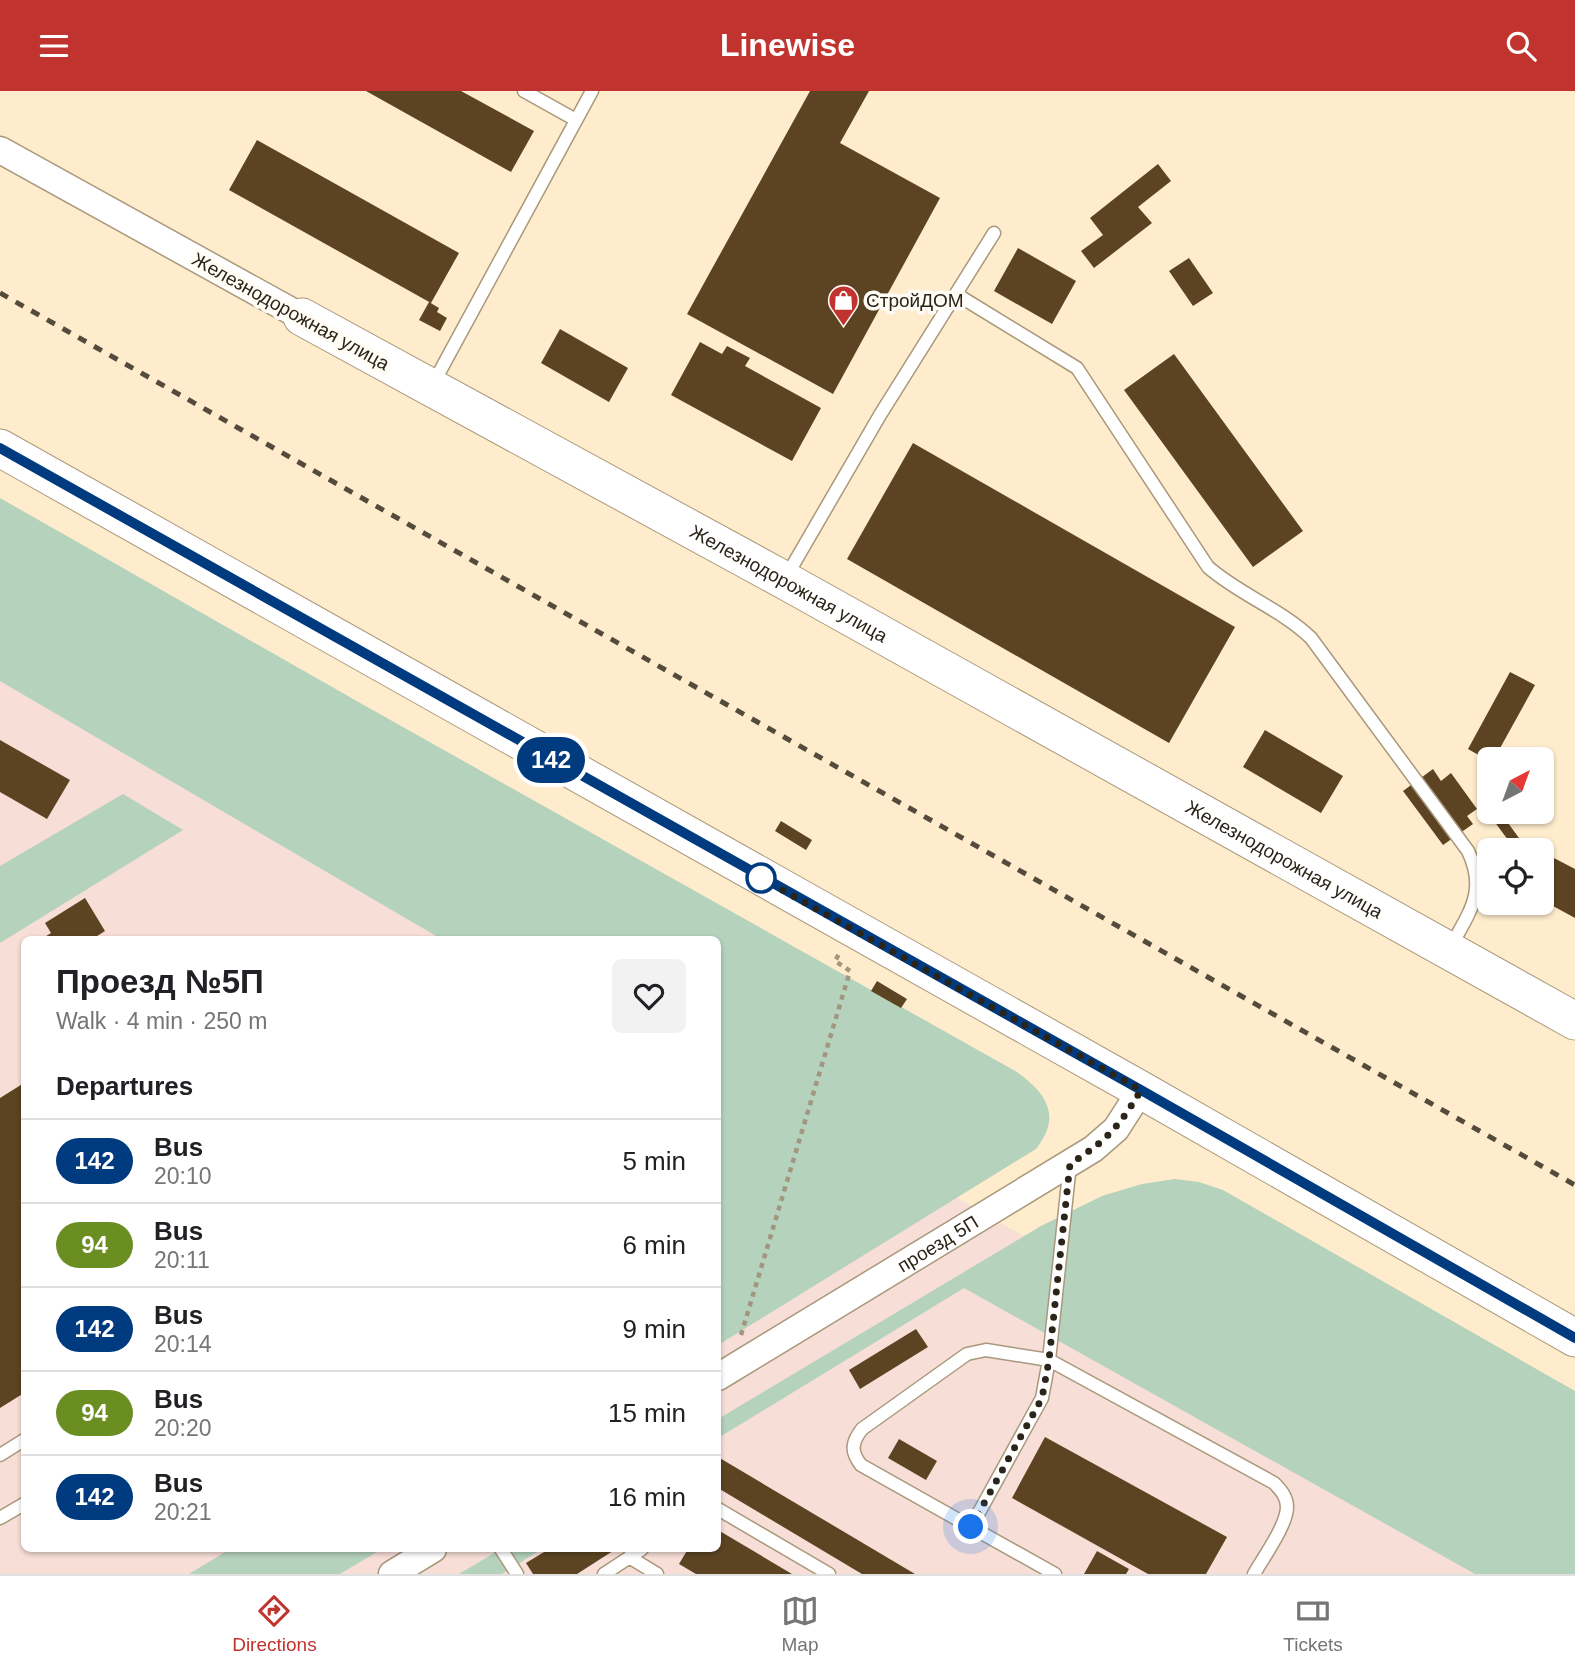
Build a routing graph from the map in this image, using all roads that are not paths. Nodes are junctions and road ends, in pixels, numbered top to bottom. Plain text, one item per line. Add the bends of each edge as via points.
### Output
1 (524, 91) edge
2 (592, 91) edge
3 (576, 120) junction
4 (0, 150) edge
5 (994, 233) dead end
6 (956, 295) junction
7 (302, 317) joint
8 (431, 387) junction
9 (0, 448) edge
10 (784, 580) junction
11 (1449, 950) junction
12 (1575, 1021) edge
13 (1141, 1090) junction
14 (1070, 1164) junction
15 (1575, 1338) edge
16 (1049, 1360) junction
17 (724, 1373) edge
18 (21, 1442) edge
19 (0, 1455) edge
20 (21, 1506) edge
21 (721, 1511) edge
22 (0, 1518) edge
23 (971, 1527) junction
24 (428, 1552) edge
25 (503, 1552) edge
26 (637, 1552) edge
27 (629, 1557) junction
28 (392, 1574) edge
29 (517, 1574) edge
30 (604, 1574) edge
31 (657, 1574) edge
32 (829, 1574) edge
33 (1055, 1574) edge
34 (1254, 1574) edge

1 - 3 lane
2 - 3 lane
3 - 8 lane
4 - 7 street, Железнодорожная улица
5 - 6 lane
6 - 10 lane
6 - 11 lane via 1077,368 1208,567 1296,623 1311,638 1475,866 1476,897
7 - 8 main road, Железнодорожная улица
8 - 10 main road, Железнодорожная улица
9 - 13 main road
10 - 11 main road, Железнодорожная улица
11 - 12 main road, Железнодорожная улица
13 - 14 street, проезд 5П via 1115,1129
13 - 15 main road
14 - 16 lane
14 - 17 street, проезд 5П
16 - 23 lane via 1042,1398
16 - 23 lane via 986,1350 967,1354 862,1429 855,1439 852,1449 861,1465
16 - 34 lane via 1274,1483 1287,1507
18 - 19 lane
20 - 22 lane
21 - 32 lane
23 - 33 lane
24 - 28 street
25 - 29 lane
26 - 27 lane
27 - 30 lane
27 - 31 lane

